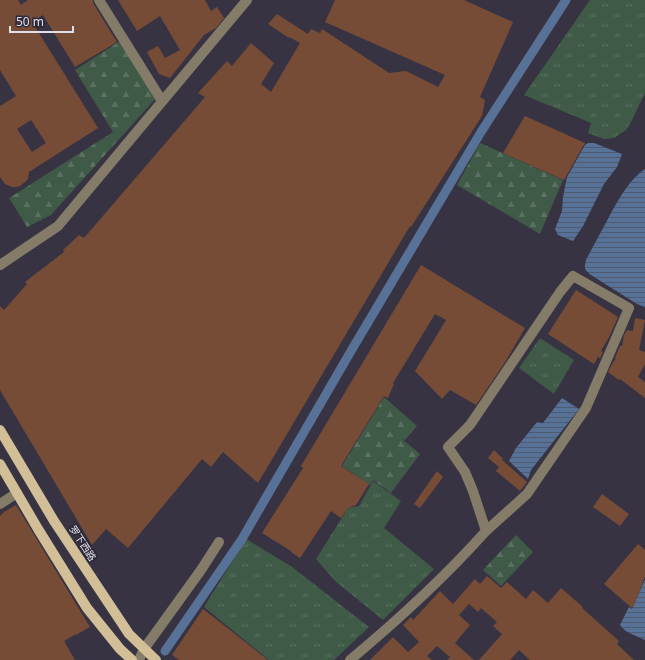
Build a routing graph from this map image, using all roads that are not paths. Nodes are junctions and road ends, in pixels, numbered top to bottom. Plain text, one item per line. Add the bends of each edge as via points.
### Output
1 (99, 0) edge
2 (247, 0) edge
3 (162, 101) junction
4 (0, 265) edge
5 (0, 430) edge
6 (0, 464) edge
7 (17, 493) junction
8 (0, 504) edge
9 (486, 531) junction
10 (219, 542) dead end
11 (144, 649) junction
12 (132, 660) edge
13 (139, 660) edge
14 (156, 660) edge
15 (350, 660) edge

1 - 3 street
2 - 3 street
3 - 4 street via 58,226
5 - 11 main road, 罗下西路 via 54,521 129,634
6 - 7 main road
7 - 8 street
7 - 12 main road via 87,608
9 - 9 street via 465,472 448,447 470,425 573,276 629,308 586,408 527,494
9 - 15 street via 462,558 402,615
10 - 11 street
11 - 13 street
11 - 14 main road, 罗下西路

